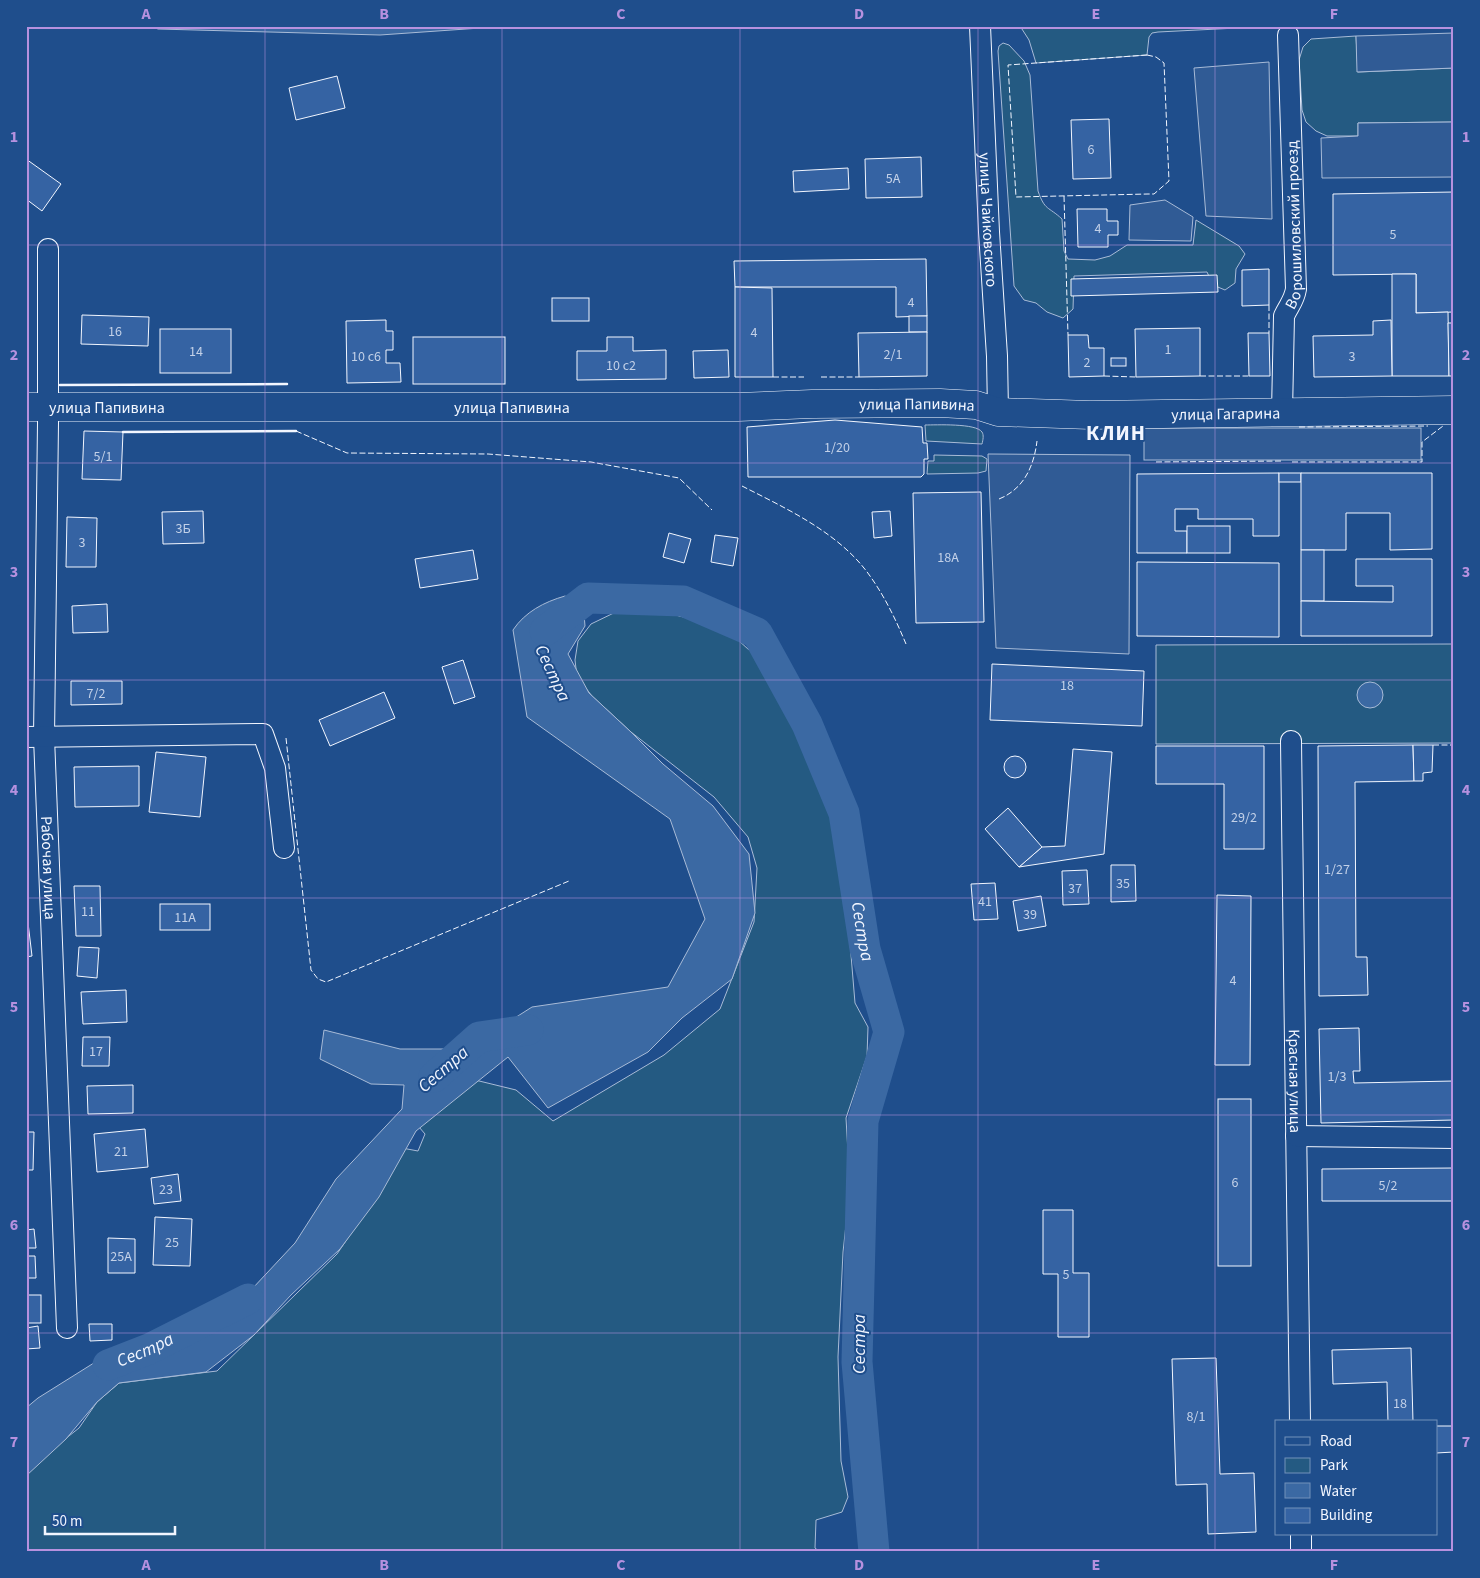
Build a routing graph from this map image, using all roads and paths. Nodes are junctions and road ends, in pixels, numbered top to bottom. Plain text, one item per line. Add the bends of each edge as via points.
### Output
1 (980, 26) edge
2 (1288, 35) dead end
3 (48, 250) dead end
4 (37, 407) edge
5 (1454, 410) edge
6 (998, 412) junction
7 (1282, 412) junction
8 (35, 737) edge
9 (1291, 741) dead end
10 (284, 848) dead end
11 (1296, 1136) junction
12 (1454, 1138) edge
13 (67, 1328) dead end
14 (1300, 1420) edge
15 (1301, 1536) edge
16 (1301, 1552) edge

1 - 6 street, улица Чайковского
2 - 7 street, Ворошиловский проезд via 1296,289 1294,300 1284,316
3 - 4 street, Рабочая улица
4 - 6 highway, улица Папивина via 738,407 940,403 976,405
4 - 8 street, Рабочая улица
5 - 7 highway, улица Гагарина
6 - 7 highway, улица Гагарина via 1090,415
8 - 10 street via 263,734 275,768
8 - 13 street, Рабочая улица
9 - 11 street, Красная улица
11 - 12 street
11 - 14 street, Красная улица
15 - 16 street

